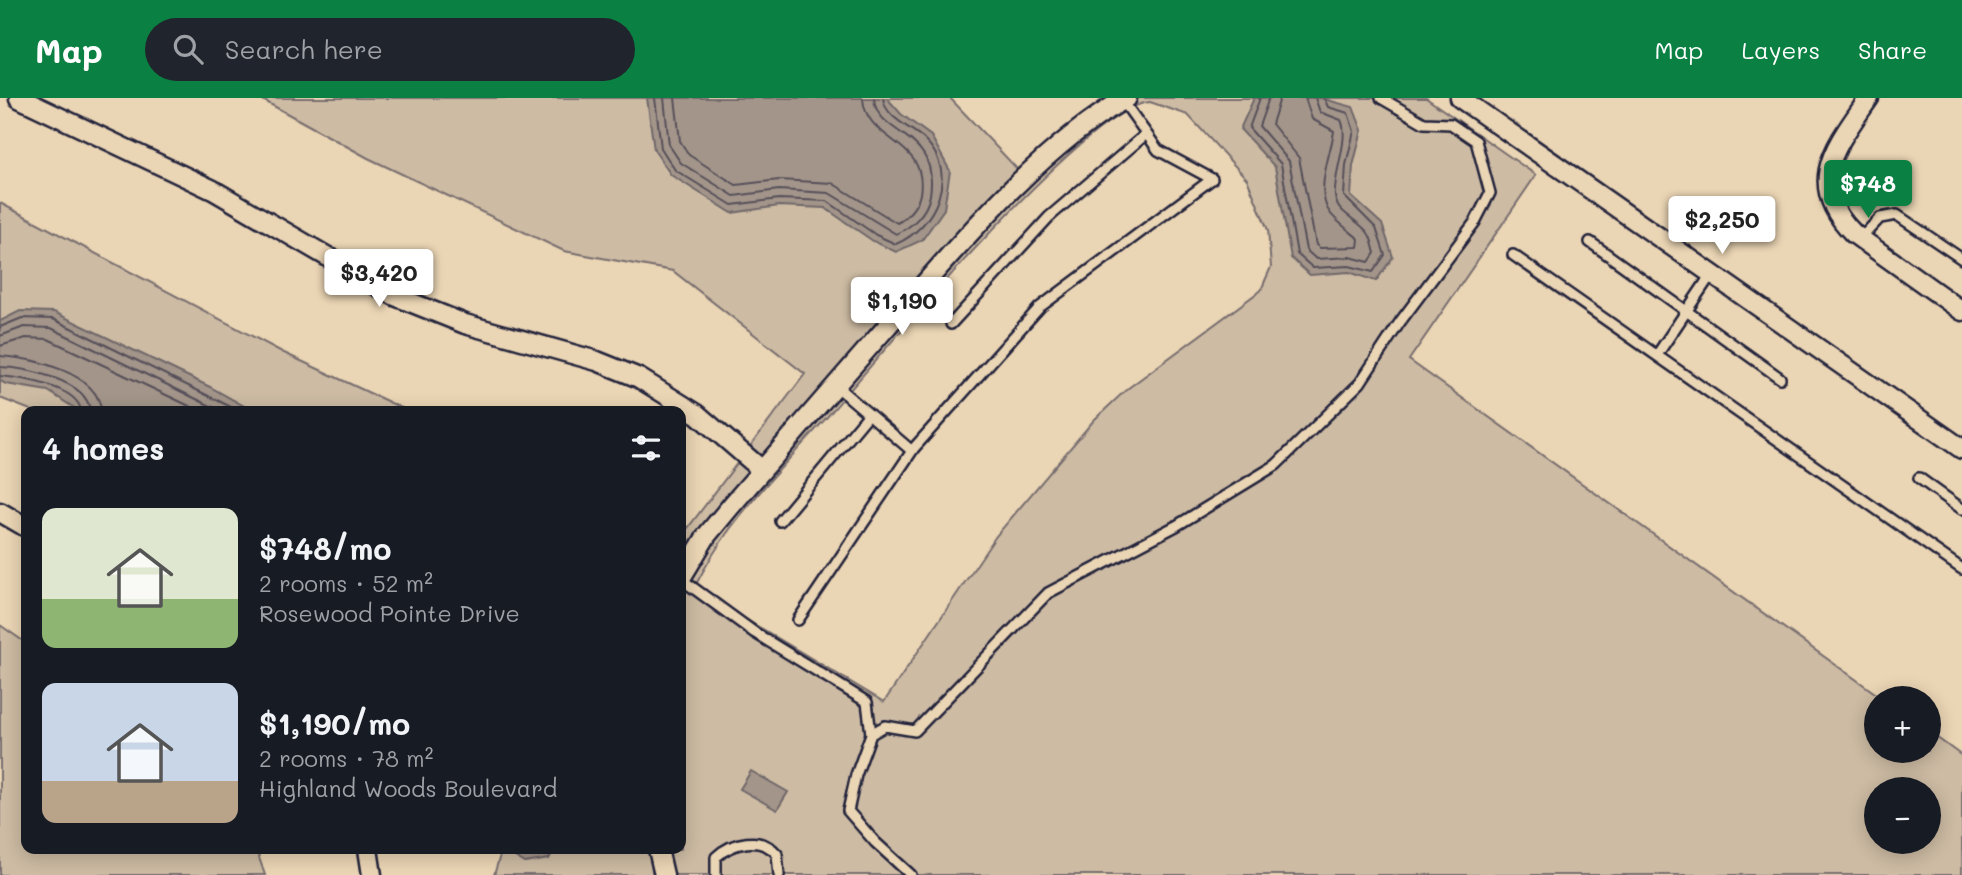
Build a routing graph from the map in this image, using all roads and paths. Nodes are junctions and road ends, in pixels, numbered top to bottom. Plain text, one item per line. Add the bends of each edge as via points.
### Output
1 (19, 98) edge
2 (1381, 98) edge
3 (1460, 98) edge
4 (1869, 98) edge
5 (1123, 99) edge
6 (1146, 135) junction
7 (1860, 239) junction
8 (1590, 242) dead end
9 (1513, 255) dead end
10 (1962, 259) edge
11 (1712, 272) junction
12 (1687, 310) junction
13 (1962, 311) edge
14 (951, 324) dead end
15 (1657, 355) junction
16 (1780, 377) dead end
17 (835, 385) junction
18 (684, 406) edge
19 (686, 407) edge
20 (869, 414) junction
21 (1962, 449) edge
22 (912, 451) junction
23 (762, 470) junction
24 (1919, 478) dead end
25 (1962, 509) edge
26 (0, 512) edge
27 (780, 522) dead end
28 (21, 524) edge
29 (1962, 569) edge
30 (686, 571) edge
31 (686, 583) edge
32 (798, 620) dead end
33 (871, 734) junction
34 (369, 854) edge
35 (659, 854) edge
36 (372, 875) edge
37 (664, 875) edge
38 (716, 875) edge
39 (779, 875) edge
40 (911, 875) edge

1 - 18 street via 213,190 395,296 465,324 597,361 639,377
2 - 33 lane via 1424,123 1451,124 1476,141 1490,193 1475,222 1360,383 1276,465 1176,526 1048,593 915,731 885,726
3 - 11 street
4 - 7 street via 1836,146 1827,183 1839,220
5 - 6 lane
5 - 17 street via 996,205
6 - 14 lane via 1049,217
6 - 22 lane via 1157,150 1212,179 1040,307
7 - 10 lane via 1880,218 1897,215
7 - 13 street
8 - 12 lane
9 - 15 lane
11 - 12 lane
11 - 21 street
12 - 15 lane
12 - 16 lane
15 - 29 lane
17 - 20 lane
17 - 23 street
19 - 23 street
20 - 22 lane
20 - 27 lane
22 - 32 lane
23 - 30 street via 707,535
24 - 25 lane
26 - 28 street
31 - 33 lane via 755,633 867,702
33 - 40 lane via 848,811
34 - 36 street
35 - 37 street
38 - 39 lane via 716,856 728,847 753,842 763,843 777,854

